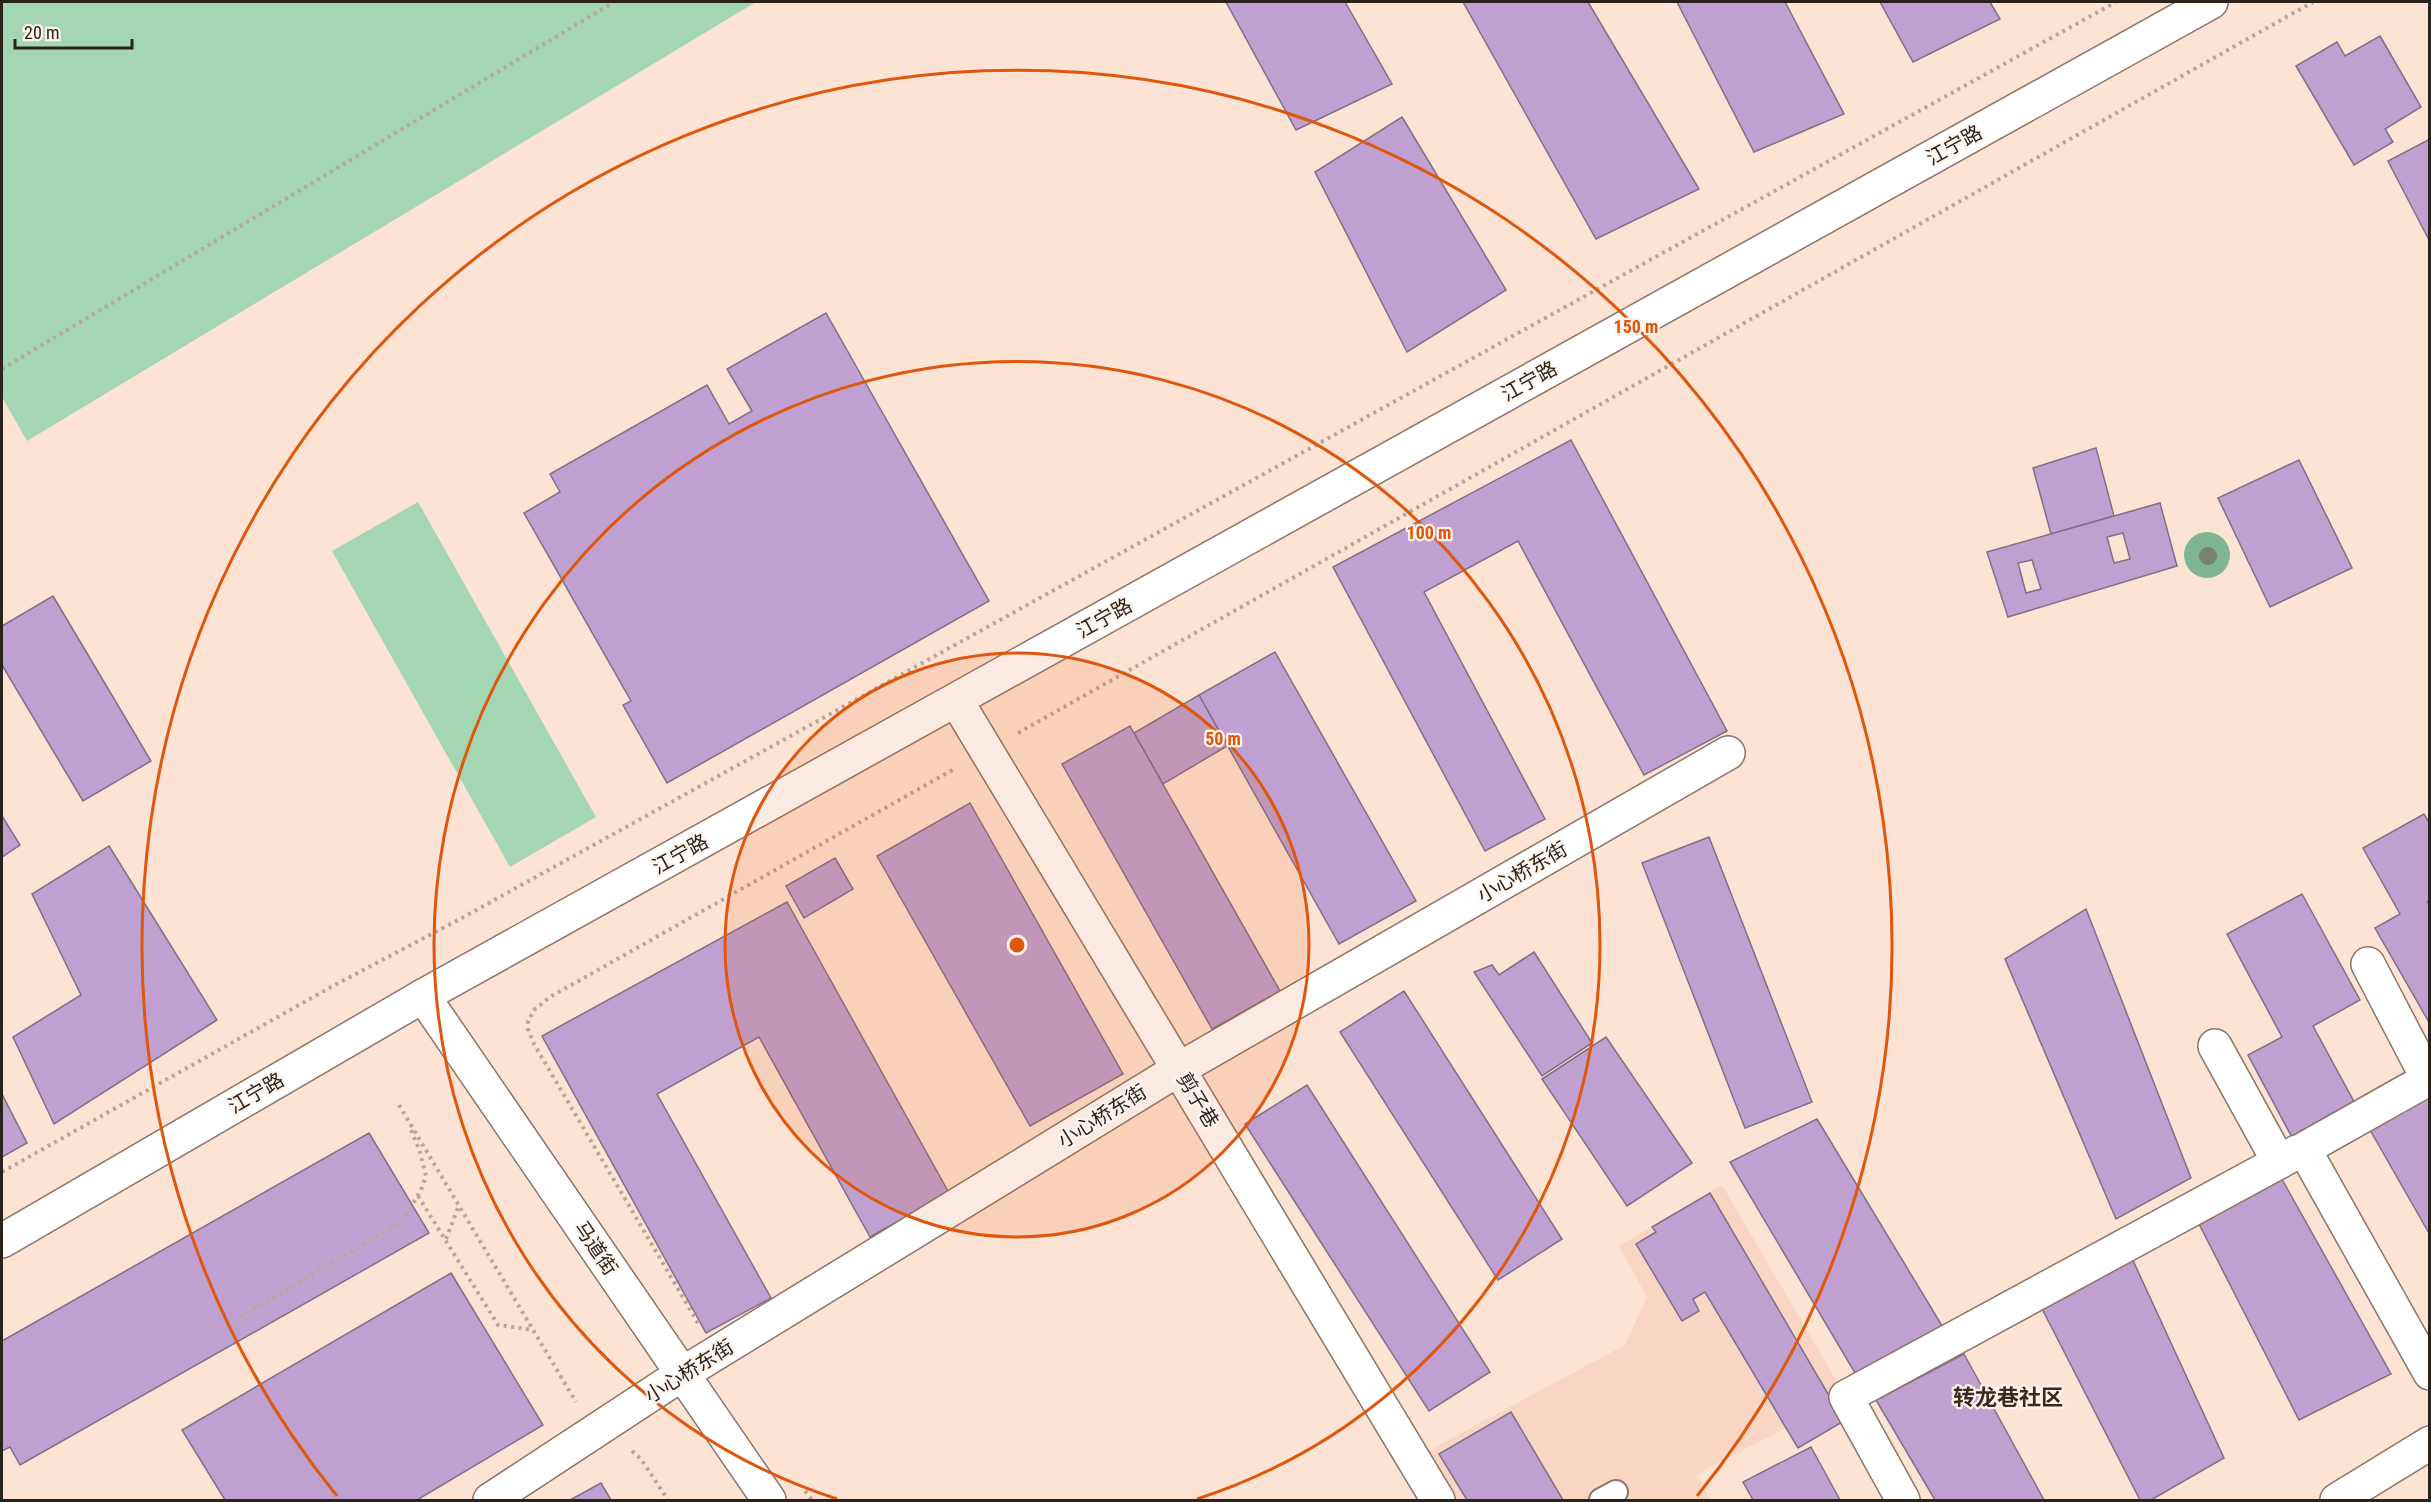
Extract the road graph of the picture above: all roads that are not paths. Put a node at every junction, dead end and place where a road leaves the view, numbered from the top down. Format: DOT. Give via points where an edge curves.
graph roads {
  1 [pos="2211,2"];
  2 [pos="956,700"];
  3 [pos="1728,753"];
  4 [pos="2368,964"];
  5 [pos="423,996"];
  6 [pos="2215,1046"];
  7 [pos="1179,1069"];
  8 [pos="2429,1078"];
  9 [pos="2291,1155"];
  10 [pos="2,1241"];
  11 [pos="2430,1373"];
  12 [pos="682,1374"];
  13 [pos="2430,1443"];
  14 [pos="490,1500"];
  15 [pos="769,1500"];
  16 [pos="1438,1500"];
  17 [pos="1903,1500"];
  18 [pos="2337,1500"];
  1 -- 2 [label="street, 江宁路"];
  2 -- 5 [label="street, 江宁路"];
  2 -- 7 [label="street, 剪子巷"];
  3 -- 7 [label="street, 小心桥东街"];
  4 -- 8 [label="street"];
  5 -- 10 [label="street, 江宁路"];
  5 -- 12 [label="street, 马道街"];
  6 -- 9 [label="street"];
  7 -- 12 [label="street, 小心桥东街"];
  7 -- 16 [label="street, 剪子巷"];
  8 -- 9 [label="street"];
  9 -- 11 [label="street"];
  9 -- 17 [label="street" via="1846,1397"];
  12 -- 14 [label="street, 小心桥东街"];
  12 -- 15 [label="street, 马道街"];
  13 -- 18 [label="street"];
}
